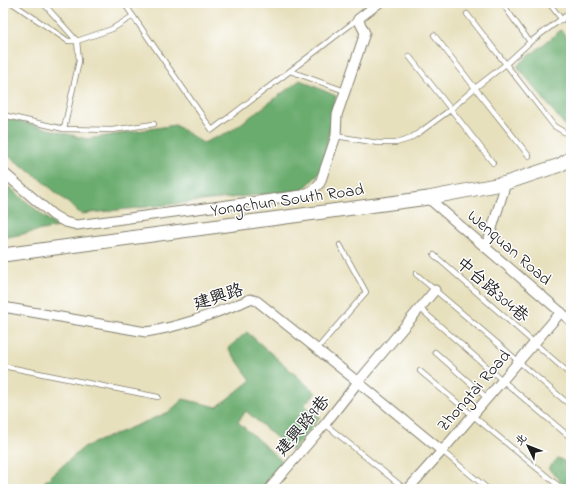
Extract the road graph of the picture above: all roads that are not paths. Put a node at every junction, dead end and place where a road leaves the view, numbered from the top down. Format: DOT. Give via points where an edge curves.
graph roads {
  1 [pos="12,3"];
  2 [pos="43,3"];
  3 [pos="124,3"];
  4 [pos="379,3"];
  5 [pos="502,3"];
  6 [pos="549,3"];
  7 [pos="571,12"];
  8 [pos="467,14"];
  9 [pos="132,16"];
  10 [pos="358,18"];
  11 [pos="562,20"];
  12 [pos="434,35"];
  13 [pos="77,41"];
  14 [pos="530,42"];
  15 [pos="409,56"];
  16 [pos="506,64"];
  17 [pos="290,71"];
  18 [pos="475,88"];
  19 [pos="345,91"];
  20 [pos="450,110"];
  21 [pos="3,115"];
  22 [pos="154,124"];
  23 [pos="64,129"];
  24 [pos="336,136"];
  25 [pos="571,136"];
  26 [pos="529,156"];
  27 [pos="571,158"];
  28 [pos="493,163"];
  29 [pos="3,172"];
  30 [pos="506,183"];
  31 [pos="428,198"];
  32 [pos="340,245"];
  33 [pos="486,248"];
  34 [pos="3,255"];
  35 [pos="434,255"];
  36 [pos="416,274"];
  37 [pos="435,290"];
  38 [pos="3,307"];
  39 [pos="424,312"];
  40 [pos="561,312"];
  41 [pos="571,321"];
  42 [pos="535,343"];
  43 [pos="318,349"];
  44 [pos="435,352"];
  45 [pos="518,362"];
  46 [pos="3,366"];
  47 [pos="420,371"];
  48 [pos="571,375"];
  49 [pos="502,380"];
  50 [pos="358,382"];
  51 [pos="158,397"];
  52 [pos="487,398"];
  53 [pos="571,406"];
  54 [pos="472,415"];
  55 [pos="325,424"];
  56 [pos="571,438"];
  57 [pos="442,451"];
  58 [pos="560,487"];
  59 [pos="410,488"];
  60 [pos="269,489"];
  61 [pos="488,489"];
  1 -- 13 [label="lane" via="68,41"];
  2 -- 13 [label="lane"];
  3 -- 9 [label="lane"];
  4 -- 10 [label="street"];
  5 -- 14 [label="lane"];
  6 -- 11 [label="lane"];
  7 -- 11 [label="lane"];
  8 -- 16 [label="lane"];
  9 -- 13 [label="lane" via="112,30"];
  9 -- 17 [label="lane" via="212,130"];
  10 -- 17 [label="lane"];
  10 -- 19 [label="street" via="365,33"];
  11 -- 14 [label="lane"];
  12 -- 18 [label="lane"];
  13 -- 23 [label="lane" via="79,61"];
  14 -- 16 [label="lane"];
  15 -- 20 [label="lane"];
  16 -- 18 [label="lane"];
  16 -- 25 [label="lane" via="554,126"];
  17 -- 19 [label="lane"];
  18 -- 20 [label="lane"];
  18 -- 26 [label="lane"];
  19 -- 24 [label="street" via="337,115"];
  20 -- 24 [label="lane" via="409,139 396,143 378,143"];
  20 -- 28 [label="lane"];
  21 -- 23 [label="lane"];
  22 -- 23 [label="lane" via="112,130"];
  24 -- 29 [label="street" via="320,183 302,195 77,225 53,215"];
  27 -- 30 [label="street, Yongchun South Road" via="560,165"];
  30 -- 31 [label="street, Yongchun South Road"];
  30 -- 33 [label="street"];
  31 -- 33 [label="street, Wenquan Road"];
  31 -- 34 [label="street, Yongchun South Road"];
  32 -- 43 [label="lane" via="366,292"];
  33 -- 40 [label="street, Wenquan Road"];
  35 -- 42 [label="lane, 中台路304巷"];
  36 -- 37 [label="lane"];
  37 -- 45 [label="lane"];
  37 -- 50 [label="street, 建興路9巷"];
  38 -- 43 [label="street, 建興路" via="146,332 180,325 250,299 257,301"];
  39 -- 49 [label="lane"];
  40 -- 41 [label="street, Wenquan Road"];
  40 -- 42 [label="street, Zhongtai Road"];
  42 -- 45 [label="street, Zhongtai Road"];
  42 -- 48 [label="lane, 中台路304巷"];
  43 -- 50 [label="street, 建興路"];
  44 -- 52 [label="lane"];
  45 -- 49 [label="street, Zhongtai Road"];
  45 -- 53 [label="lane"];
  46 -- 51 [label="lane"];
  47 -- 54 [label="lane"];
  49 -- 52 [label="street, Zhongtai Road"];
  49 -- 56 [label="lane"];
  50 -- 55 [label="street, 建興路9巷"];
  50 -- 57 [label="street, 建興路"];
  52 -- 54 [label="street, Zhongtai Road"];
  54 -- 57 [label="street, Zhongtai Road"];
  54 -- 58 [label="lane"];
  55 -- 59 [label="lane"];
  55 -- 60 [label="street, 建興路9巷"];
  57 -- 59 [label="street, Zhongtai Road"];
  57 -- 61 [label="lane"];
}
